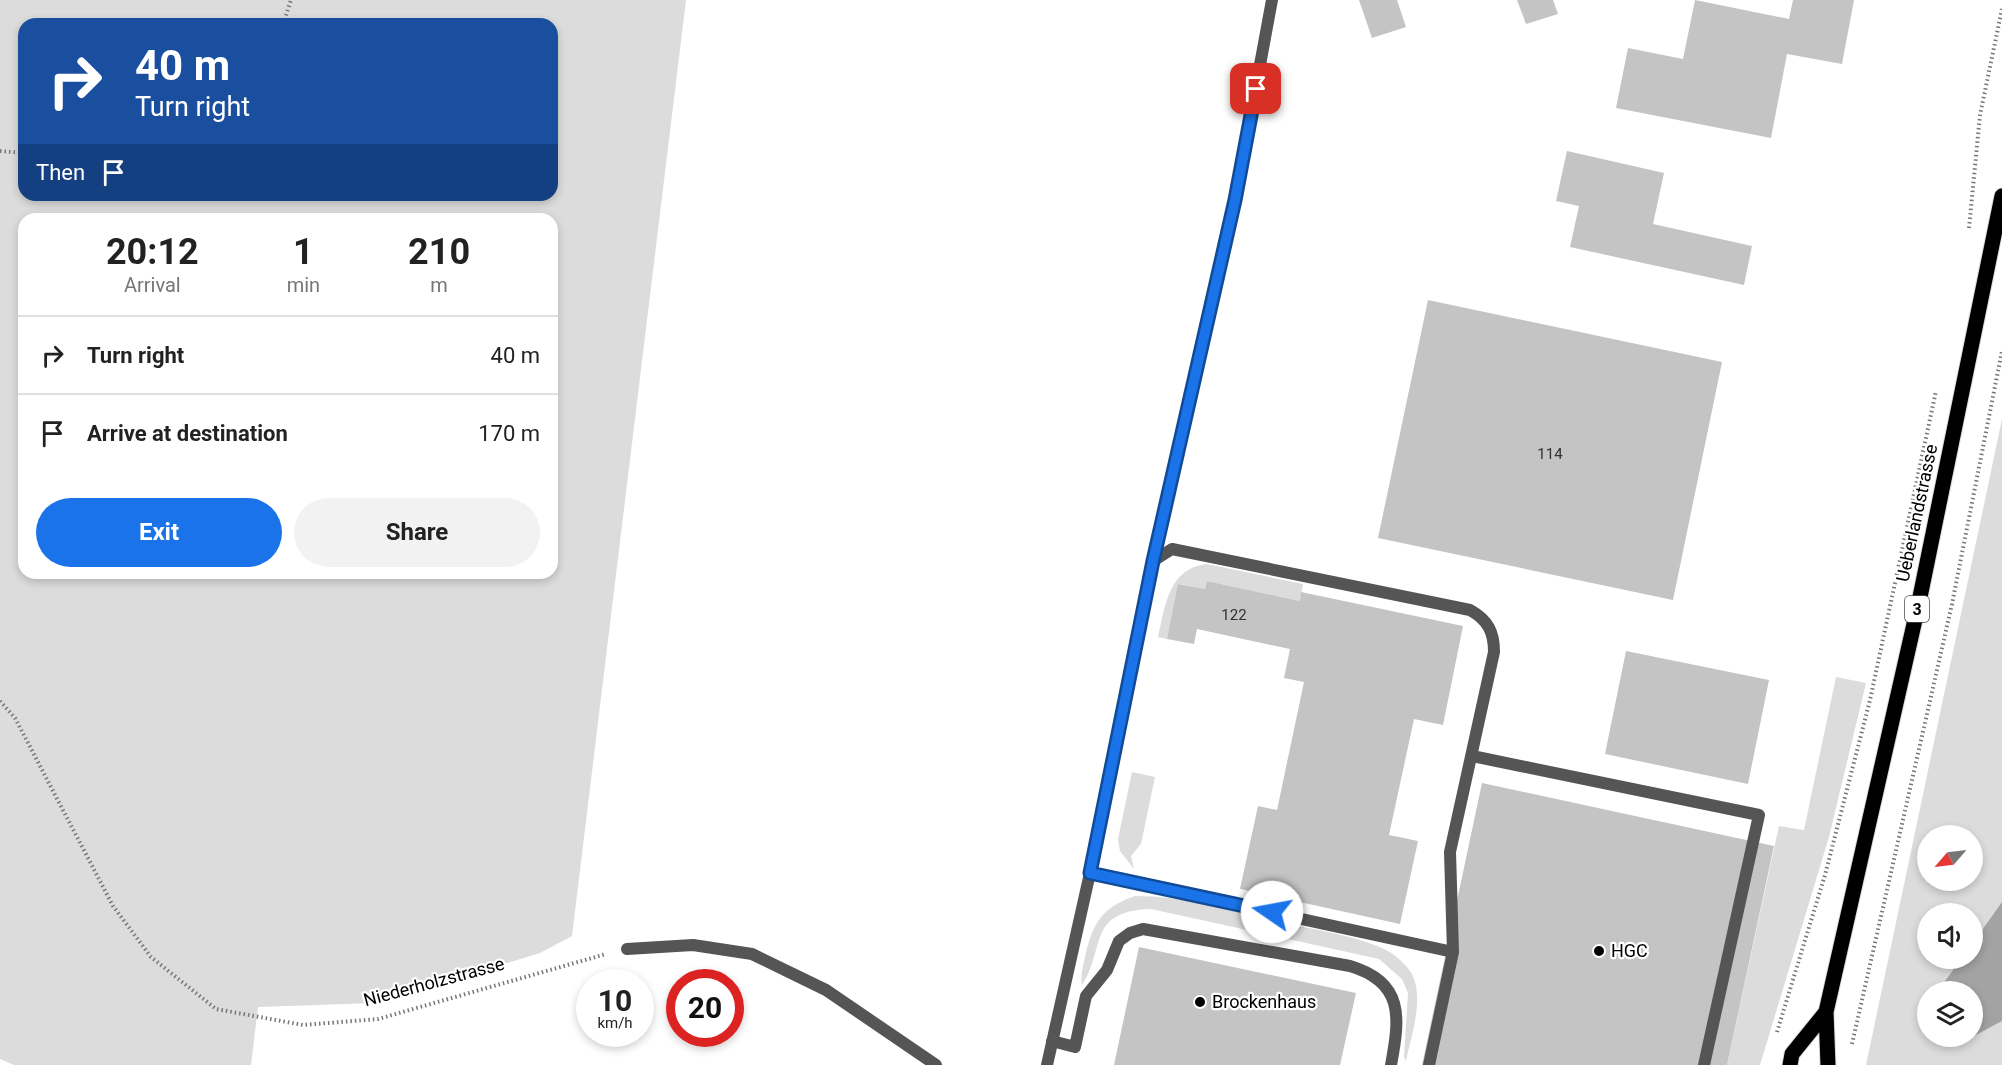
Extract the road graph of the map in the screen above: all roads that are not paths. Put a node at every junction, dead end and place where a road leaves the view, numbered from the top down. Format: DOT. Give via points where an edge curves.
graph roads {
  1 [pos="1272,0"];
  2 [pos="2002,196"];
  3 [pos="1153,561"];
  4 [pos="1472,756"];
  5 [pos="1090,873"];
  6 [pos="627,949"];
  7 [pos="1453,952"];
  8 [pos="1826,1012"];
  9 [pos="1052,1041"];
  10 [pos="936,1065"];
  11 [pos="1047,1065"];
  12 [pos="1391,1065"];
  13 [pos="1429,1065"];
  14 [pos="1704,1065"];
  15 [pos="1790,1065"];
  16 [pos="1828,1065"];
  1 -- 3 [label="lane" via="1235,200"];
  2 -- 8 [label="main road, Ueberlandstrasse / 3" via="1919,602"];
  3 -- 4 [label="lane" via="1172,549 1470,610 1481,616 1494,638 1494,652"];
  3 -- 5 [label="lane"];
  4 -- 7 [label="lane" via="1450,852"];
  4 -- 14 [label="lane" via="1759,815"];
  5 -- 7 [label="lane"];
  5 -- 9 [label="lane"];
  6 -- 10 [label="lane" via="693,945 752,954 826,990"];
  7 -- 13 [label="lane"];
  8 -- 15 [label="main road, Ueberlandstrasse / 3" via="1792,1054"];
  8 -- 16 [label="main road, Ueberlandstrasse / 3"];
  9 -- 11 [label="lane"];
  9 -- 12 [label="lane" via="1075,1047 1086,996 1107,970 1119,941 1143,928 1372,972 1389,987 1396,1013"];
}
